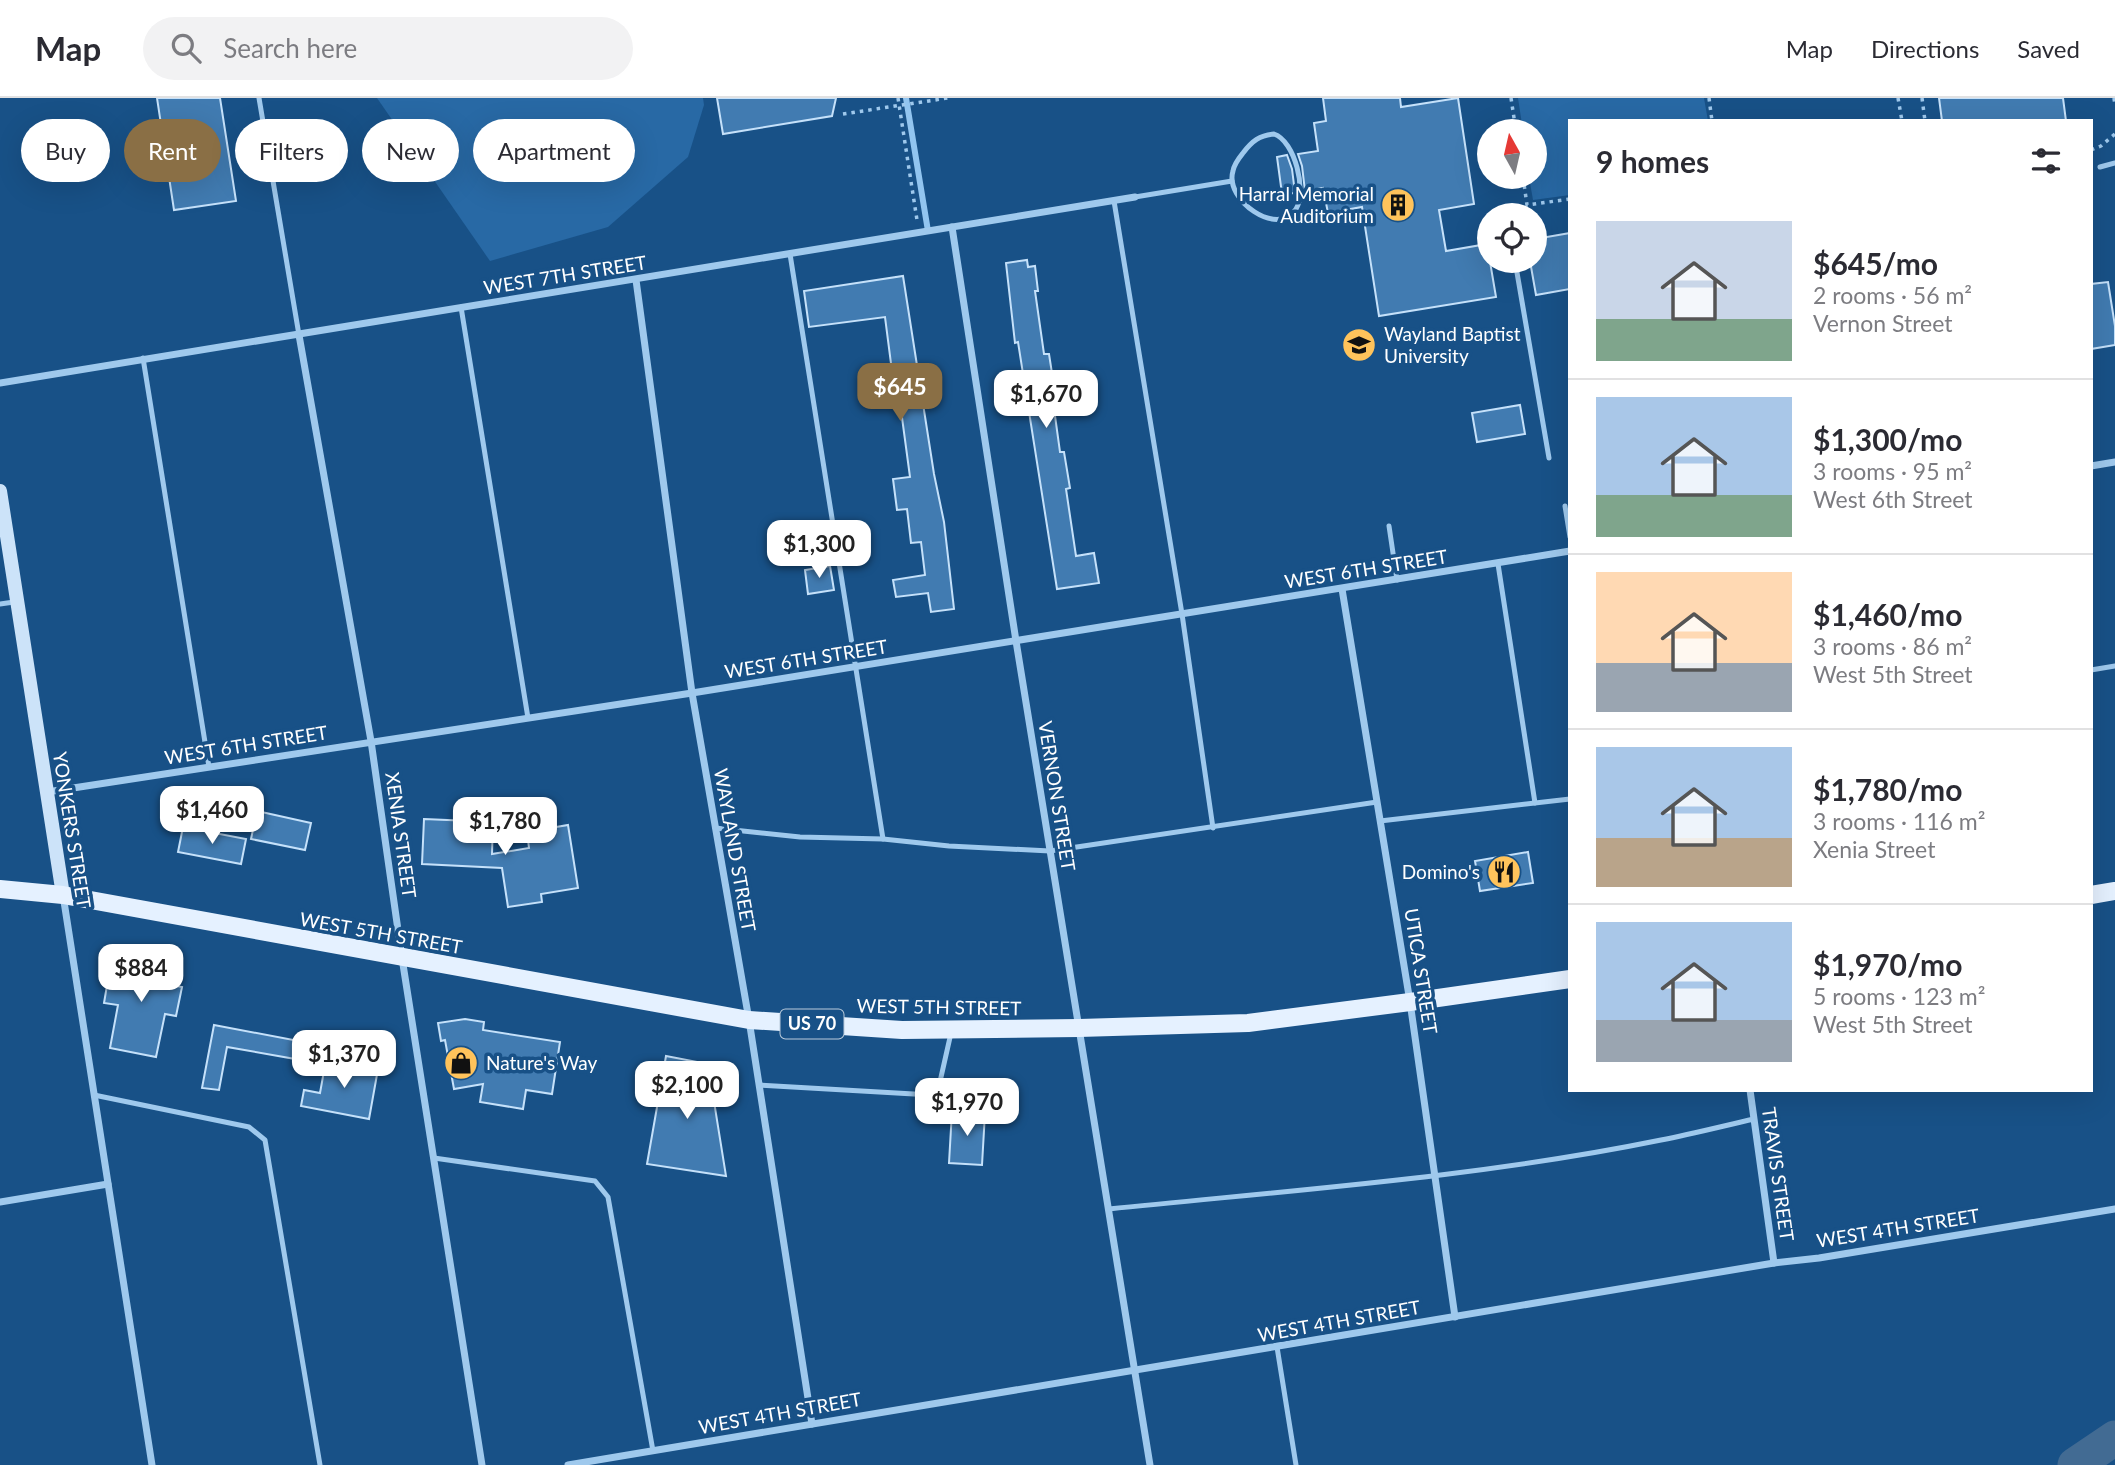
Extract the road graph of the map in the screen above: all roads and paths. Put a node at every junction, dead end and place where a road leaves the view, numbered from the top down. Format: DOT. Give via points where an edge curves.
graph roads {
  1 [pos="259,98"];
  2 [pos="898,98"];
  3 [pos="948,98"];
  4 [pos="1511,98"];
  5 [pos="1709,98"];
  6 [pos="1898,98"];
  7 [pos="1922,98"];
  8 [pos="2114,98"];
  9 [pos="2115,105"];
  10 [pos="899,106"];
  11 [pos="843,114"];
  12 [pos="1514,119"];
  13 [pos="1712,119"];
  14 [pos="1902,119"];
  15 [pos="1925,119"];
  16 [pos="2115,134"];
  17 [pos="2093,149"];
  18 [pos="2115,163"];
  19 [pos="2100,167"];
  20 [pos="1232,181"];
  21 [pos="1525,189"];
  22 [pos="1135,197"];
  23 [pos="1568,200"];
  24 [pos="1114,201"];
  25 [pos="952,227"];
  26 [pos="919,232"];
  27 [pos="790,254"];
  28 [pos="1517,273"];
  29 [pos="636,281"];
  30 [pos="461,307"];
  31 [pos="299,335"];
  32 [pos="143,358"];
  33 [pos="0,383"];
  34 [pos="1549,458"];
  35 [pos="2115,462"];
  36 [pos="2093,466"];
  37 [pos="0,491"];
  38 [pos="1565,506"];
  39 [pos="1568,525"];
  40 [pos="1389,526"];
  41 [pos="1568,551"];
  42 [pos="1498,564"];
  43 [pos="1397,580"];
  44 [pos="1342,589"];
  45 [pos="17,601"];
  46 [pos="0,604"];
  47 [pos="1182,614"];
  48 [pos="1016,640"];
  49 [pos="2115,666"];
  50 [pos="855,667"];
  51 [pos="2093,670"];
  52 [pos="692,693"];
  53 [pos="528,718"];
  54 [pos="371,741"];
  55 [pos="209,767"];
  56 [pos="47,792"];
  57 [pos="1568,799"];
  58 [pos="1377,802"];
  59 [pos="1535,803"];
  60 [pos="1381,821"];
  61 [pos="715,828"];
  62 [pos="1213,828"];
  63 [pos="883,839"];
  64 [pos="1051,851"];
  65 [pos="0,889"];
  66 [pos="2115,891"];
  67 [pos="63,895"];
  68 [pos="2093,895"];
  69 [pos="402,958"];
  70 [pos="1568,979"];
  71 [pos="1410,1002"];
  72 [pos="748,1020"];
  73 [pos="1079,1028"];
  74 [pos="951,1030"];
  75 [pos="759,1084"];
  76 [pos="1750,1092"];
  77 [pos="94,1095"];
  78 [pos="1754,1119"];
  79 [pos="434,1158"];
  80 [pos="1434,1175"];
  81 [pos="108,1184"];
  82 [pos="0,1202"];
  83 [pos="1109,1209"];
  84 [pos="2115,1209"];
  85 [pos="1774,1263"];
  86 [pos="1455,1317"];
  87 [pos="1277,1347"];
  88 [pos="1136,1369"];
  89 [pos="812,1424"];
  90 [pos="653,1451"];
  91 [pos="152,1465"];
  92 [pos="320,1465"];
  93 [pos="482,1465"];
  94 [pos="568,1465"];
  95 [pos="1150,1465"];
  96 [pos="1296,1465"];
  1 -- 31 [label="lane"];
  2 -- 10 [label="path"];
  3 -- 10 [label="path"];
  4 -- 12 [label="path"];
  5 -- 13 [label="path"];
  6 -- 14 [label="path"];
  7 -- 15 [label="path"];
  8 -- 9 [label="path"];
  10 -- 11 [label="path"];
  10 -- 26 [label="path"];
  16 -- 17 [label="path"];
  18 -- 19 [label="lane"];
  20 -- 20 [label="lane" via="1241,201 1259,215 1289,218 1298,204 1293,150 1281,136 1265,135 1249,144 1235,164"];
  20 -- 22 [label="lane"];
  21 -- 23 [label="path" via="1527,205"];
  22 -- 24 [label="street, WEST 7TH STREET"];
  24 -- 25 [label="street, WEST 7TH STREET"];
  24 -- 47 [label="lane"];
  25 -- 26 [label="street, WEST 7TH STREET"];
  25 -- 48 [label="street, VERNON STREET"];
  26 -- 27 [label="street, WEST 7TH STREET"];
  27 -- 29 [label="street, WEST 7TH STREET"];
  27 -- 50 [label="lane"];
  28 -- 34 [label="lane"];
  29 -- 30 [label="street, WEST 7TH STREET"];
  29 -- 52 [label="street, WAYLAND STREET"];
  30 -- 31 [label="street, WEST 7TH STREET"];
  30 -- 53 [label="lane"];
  31 -- 32 [label="street, WEST 7TH STREET"];
  31 -- 54 [label="street, XENIA STREET"];
  32 -- 33 [label="street, WEST 7TH STREET"];
  32 -- 55 [label="lane"];
  35 -- 36 [label="street"];
  37 -- 45 [label="street, YONKERS STREET"];
  38 -- 39 [label="lane"];
  40 -- 43 [label="lane"];
  41 -- 42 [label="street, WEST 6TH STREET"];
  42 -- 43 [label="street, WEST 6TH STREET"];
  42 -- 59 [label="lane"];
  43 -- 44 [label="street, WEST 6TH STREET"];
  44 -- 47 [label="street, WEST 6TH STREET"];
  44 -- 58 [label="street, UTICA STREET"];
  45 -- 46 [label="lane"];
  45 -- 56 [label="street, YONKERS STREET"];
  47 -- 48 [label="street, WEST 6TH STREET"];
  47 -- 62 [label="lane"];
  48 -- 50 [label="street, WEST 6TH STREET"];
  48 -- 64 [label="street, VERNON STREET"];
  49 -- 51 [label="lane"];
  50 -- 52 [label="street, WEST 6TH STREET"];
  50 -- 63 [label="lane"];
  52 -- 53 [label="street, WEST 6TH STREET"];
  52 -- 61 [label="street, WAYLAND STREET"];
  53 -- 54 [label="street, WEST 6TH STREET"];
  54 -- 55 [label="street, WEST 6TH STREET"];
  54 -- 69 [label="street, XENIA STREET"];
  55 -- 56 [label="street, WEST 6TH STREET"];
  56 -- 67 [label="street, YONKERS STREET"];
  57 -- 59 [label="lane"];
  58 -- 60 [label="street, UTICA STREET"];
  58 -- 62 [label="lane"];
  59 -- 60 [label="lane"];
  60 -- 71 [label="street, UTICA STREET"];
  61 -- 63 [label="lane"];
  61 -- 72 [label="street, WAYLAND STREET"];
  62 -- 64 [label="lane"];
  63 -- 64 [label="lane"];
  64 -- 73 [label="street, VERNON STREET"];
  65 -- 67 [label="main road, US 70"];
  66 -- 68 [label="main road"];
  67 -- 69 [label="main road, WEST 5TH STREET / US 70"];
  67 -- 77 [label="street, YONKERS STREET"];
  69 -- 72 [label="main road, WEST 5TH STREET / US 70"];
  69 -- 79 [label="street, XENIA STREET"];
  70 -- 71 [label="main road, WEST 5TH STREET / US 70"];
  71 -- 73 [label="main road, WEST 5TH STREET / US 70" via="1248,1023"];
  71 -- 80 [label="street, UTICA STREET"];
  72 -- 74 [label="main road, WEST 5TH STREET / US 70"];
  72 -- 75 [label="street, WAYLAND STREET"];
  73 -- 74 [label="main road, WEST 5TH STREET / US 70"];
  73 -- 83 [label="street, VERNON STREET"];
  74 -- 75 [label="lane" via="939,1086 931,1095"];
  75 -- 89 [label="street, WAYLAND STREET"];
  76 -- 78 [label="street, TRAVIS STREET"];
  77 -- 81 [label="street, YONKERS STREET"];
  77 -- 92 [label="lane" via="249,1127 265,1139"];
  78 -- 80 [label="lane" via="1635,1145"];
  78 -- 85 [label="street, TRAVIS STREET"];
  79 -- 90 [label="lane" via="594,1181 608,1197"];
  79 -- 93 [label="street, XENIA STREET"];
  80 -- 83 [label="lane"];
  80 -- 86 [label="street, UTICA STREET"];
  81 -- 82 [label="street"];
  81 -- 91 [label="street, YONKERS STREET"];
  83 -- 88 [label="street, VERNON STREET"];
  84 -- 85 [label="street, WEST 4TH STREET"];
  85 -- 86 [label="street, WEST 4TH STREET"];
  86 -- 87 [label="street, WEST 4TH STREET"];
  87 -- 88 [label="street, WEST 4TH STREET"];
  87 -- 96 [label="lane"];
  88 -- 89 [label="street, WEST 4TH STREET"];
  88 -- 95 [label="street, VERNON STREET"];
  89 -- 90 [label="street, WEST 4TH STREET"];
  90 -- 94 [label="street, WEST 4TH STREET"];
}
